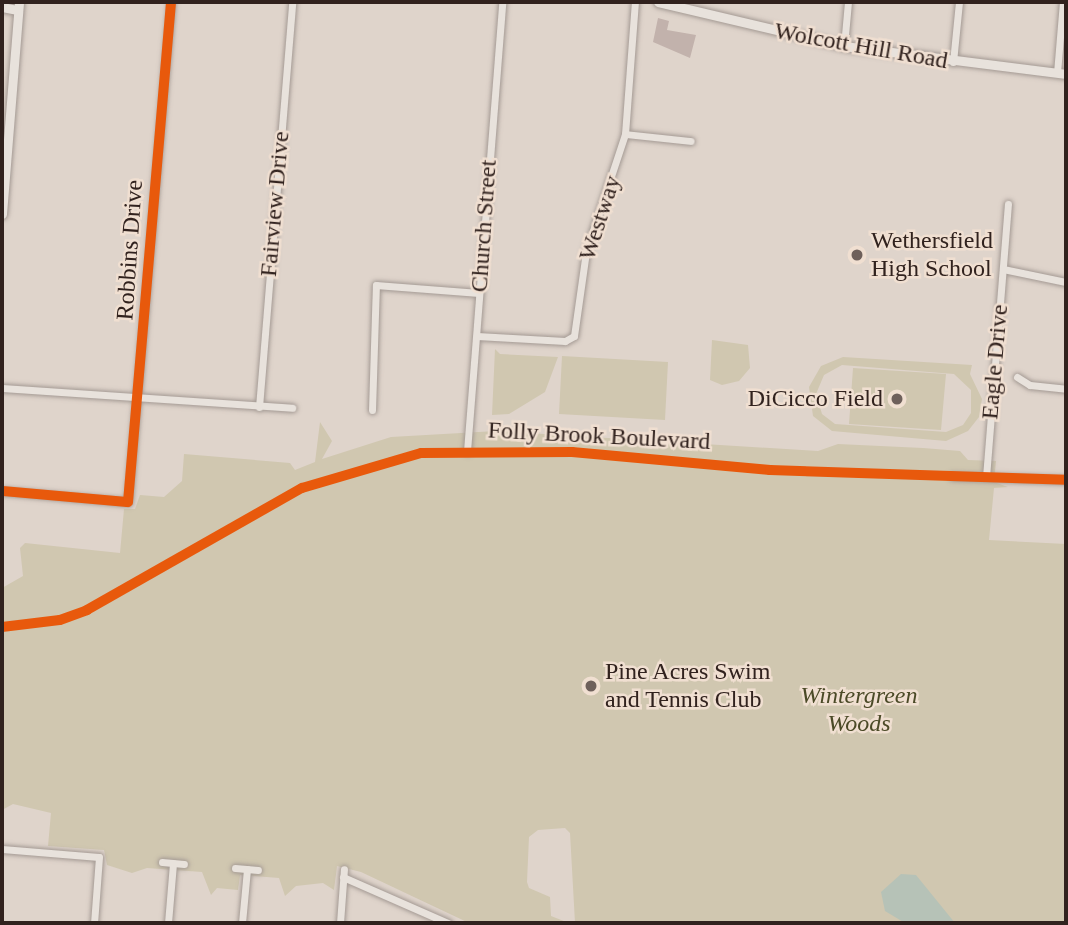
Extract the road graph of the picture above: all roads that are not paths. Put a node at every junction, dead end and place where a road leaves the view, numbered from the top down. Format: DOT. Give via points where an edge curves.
graph roads {
  1 [pos="171,2"];
  2 [pos="292,2"];
  3 [pos="502,2"];
  4 [pos="635,2"];
  5 [pos="658,2"];
  6 [pos="848,2"];
  7 [pos="959,2"];
  8 [pos="1063,2"];
  9 [pos="18,6"];
  10 [pos="2,7"];
  11 [pos="844,46"];
  12 [pos="953,63"];
  13 [pos="1061,73"];
  14 [pos="6,122"];
  15 [pos="625,134"];
  16 [pos="691,141"];
  17 [pos="1008,204"];
  18 [pos="2,214"];
  19 [pos="1003,269"];
  20 [pos="1066,282"];
  21 [pos="479,293"];
  22 [pos="477,336"];
  23 [pos="1017,377"];
  24 [pos="2,388"];
  25 [pos="1066,389"];
  26 [pos="140,399"];
  27 [pos="259,407"];
  28 [pos="292,408"];
  29 [pos="372,410"];
  30 [pos="467,451"];
  31 [pos="952,476"];
  32 [pos="986,477"];
  33 [pos="1066,480"];
  34 [pos="2,491"];
  35 [pos="2,849"];
  36 [pos="162,862"];
  37 [pos="173,863"];
  38 [pos="184,864"];
  39 [pos="235,868"];
  40 [pos="247,869"];
  41 [pos="258,870"];
  42 [pos="94,923"];
  43 [pos="168,923"];
  44 [pos="242,923"];
  45 [pos="340,923"];
  46 [pos="449,923"];
  1 -- 26 [label="street, Robbins Drive"];
  2 -- 27 [label="street, Fairview Drive"];
  3 -- 21 [label="street, Church Street"];
  4 -- 15 [label="street, Westway"];
  5 -- 11 [label="street, Wolcott Hill Road"];
  6 -- 11 [label="street"];
  7 -- 12 [label="street"];
  8 -- 13 [label="street"];
  9 -- 10 [label="street"];
  9 -- 14 [label="street"];
  11 -- 12 [label="street, Wolcott Hill Road"];
  12 -- 13 [label="street, Wolcott Hill Road"];
  14 -- 18 [label="street"];
  15 -- 16 [label="street"];
  15 -- 22 [label="street, Westway" via="586,252 574,336 565,341"];
  17 -- 19 [label="street, Eagle Drive"];
  19 -- 20 [label="street"];
  19 -- 32 [label="street, Eagle Drive"];
  21 -- 22 [label="street, Church Street"];
  21 -- 29 [label="street" via="376,285"];
  22 -- 30 [label="street, Church Street"];
  23 -- 25 [label="street" via="1030,385"];
  24 -- 26 [label="street"];
  26 -- 27 [label="street"];
  26 -- 34 [label="street, Robbins Drive" via="128,502"];
  27 -- 28 [label="street"];
  31 -- 32 [label="street"];
  32 -- 33 [label="street"];
  35 -- 42 [label="street" via="99,858"];
  36 -- 37 [label="street"];
  37 -- 38 [label="street"];
  37 -- 43 [label="street"];
  39 -- 40 [label="street"];
  40 -- 41 [label="street"];
  40 -- 44 [label="street"];
  45 -- 46 [label="street" via="343,873"];
}
